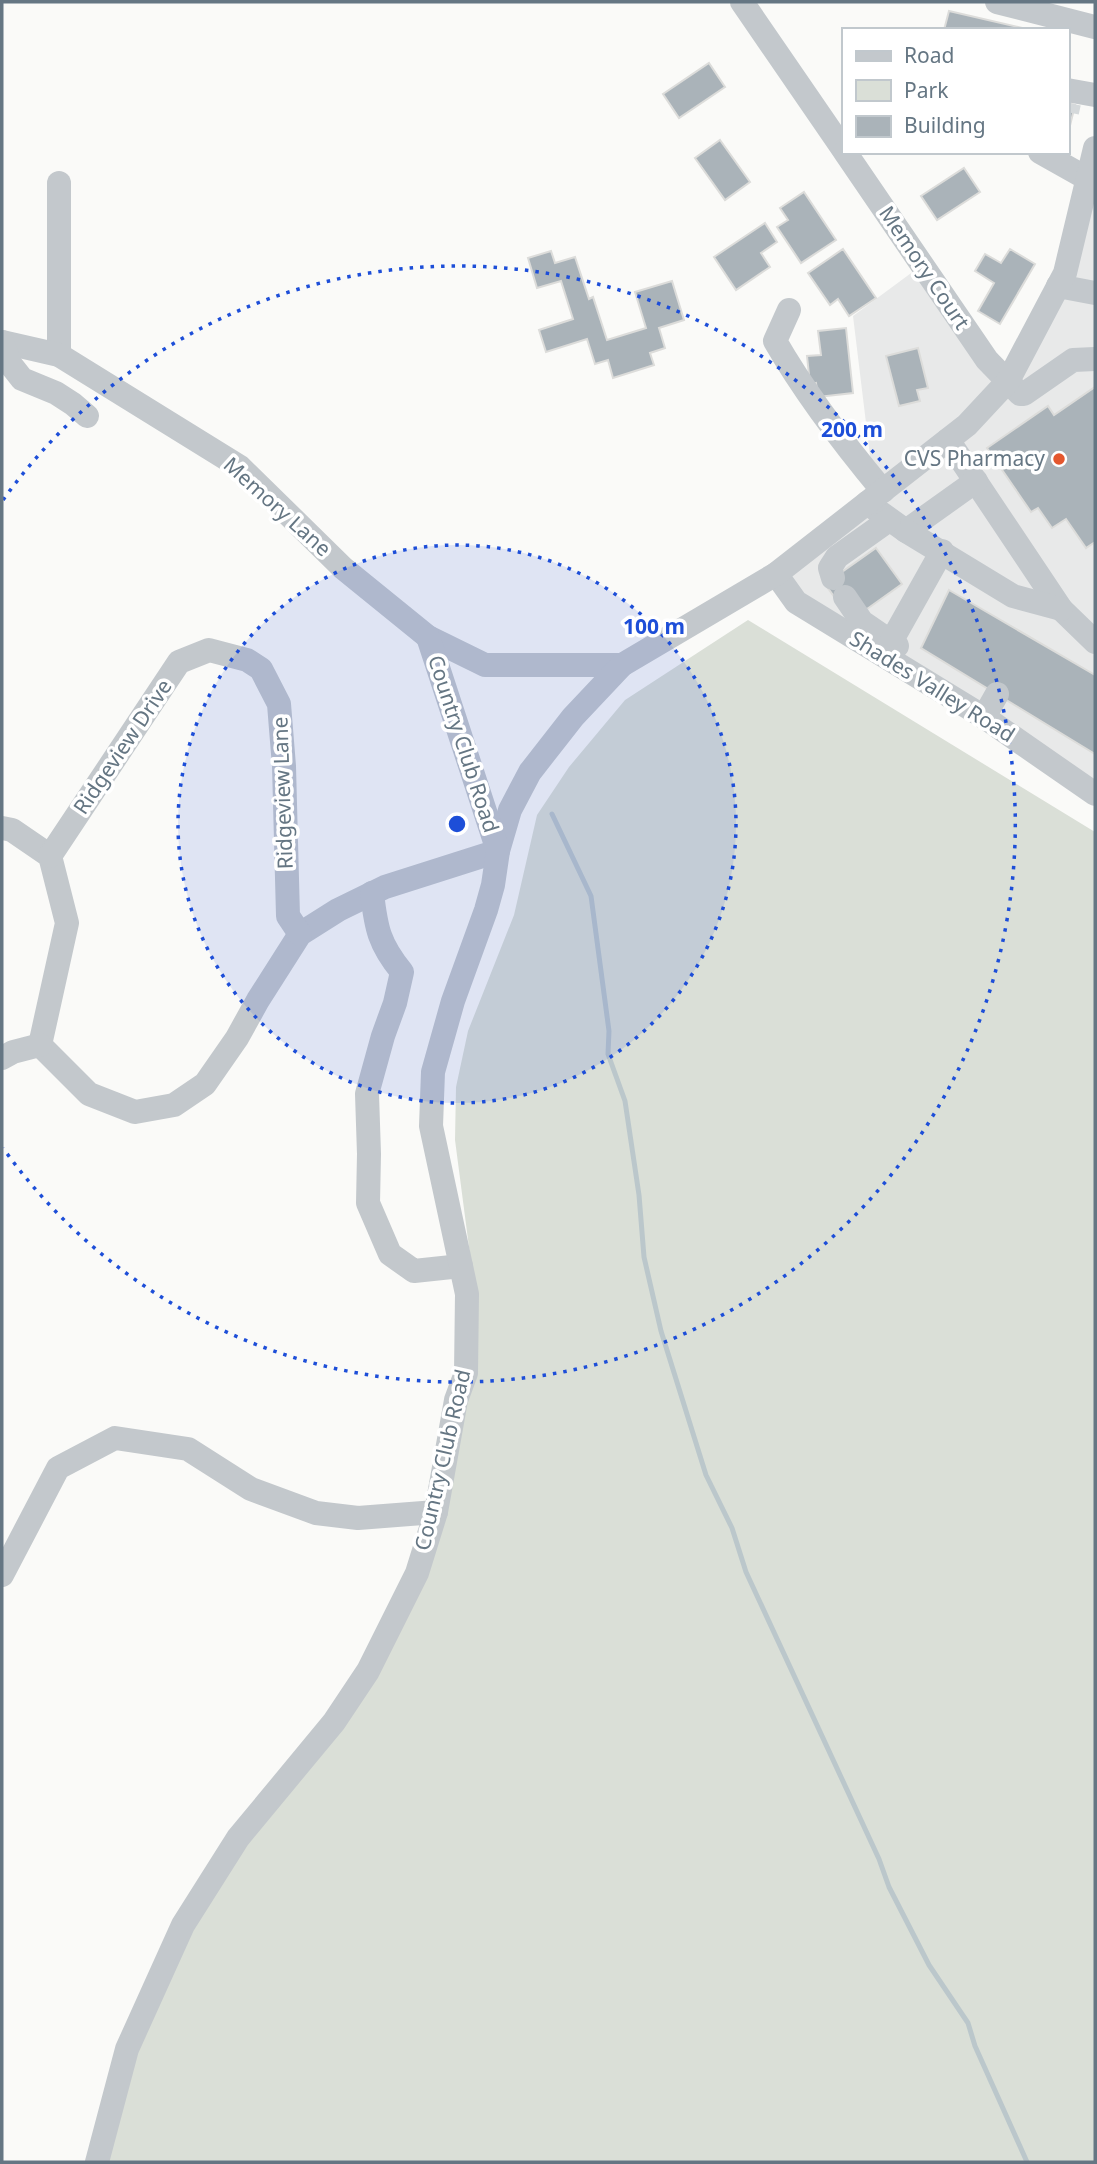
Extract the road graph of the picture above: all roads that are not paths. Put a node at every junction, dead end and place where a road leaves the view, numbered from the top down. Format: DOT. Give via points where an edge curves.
graph roads {
  1 [pos="742,2"];
  2 [pos="998,2"];
  3 [pos="1095,27"];
  4 [pos="842,148"];
  5 [pos="1095,148"];
  6 [pos="846,154"];
  7 [pos="1047,154"];
  8 [pos="1088,179"];
  9 [pos="59,183"];
  10 [pos="1085,235"];
  11 [pos="1058,286"];
  12 [pos="1095,293"];
  13 [pos="789,310"];
  14 [pos="2,342"];
  15 [pos="59,355"];
  16 [pos="1095,359"];
  17 [pos="1008,381"];
  18 [pos="87,416"];
  19 [pos="948,440"];
  20 [pos="976,481"];
  21 [pos="875,497"];
  22 [pos="898,526"];
  23 [pos="942,551"];
  24 [pos="776,574"];
  25 [pos="1061,609"];
  26 [pos="428,637"];
  27 [pos="891,642"];
  28 [pos="1095,642"];
  29 [pos="247,660"];
  30 [pos="622,665"];
  31 [pos="991,705"];
  32 [pos="1095,794"];
  33 [pos="2,828"];
  34 [pos="498,851"];
  35 [pos="50,856"];
  36 [pos="372,893"];
  37 [pos="300,934"];
  38 [pos="40,1045"];
  39 [pos="2,1058"];
  40 [pos="461,1266"];
  41 [pos="436,1512"];
  42 [pos="2,1575"];
  43 [pos="97,2162"];
  1 -- 4 [label="street, Memory Court"];
  2 -- 3 [label="street"];
  5 -- 8 [label="street, Country Club Road"];
  6 -- 17 [label="street, Memory Court" via="987,360"];
  7 -- 8 [label="street"];
  8 -- 10 [label="street, Country Club Road"];
  9 -- 15 [label="street"];
  10 -- 11 [label="street, Country Club Road"];
  11 -- 12 [label="street"];
  11 -- 17 [label="street, Country Club Road"];
  13 -- 21 [label="street" via="775,341"];
  14 -- 15 [label="street, Memory Lane"];
  14 -- 18 [label="street" via="22,379 56,393"];
  15 -- 26 [label="street, Memory Lane" via="240,467 343,568"];
  16 -- 17 [label="street" via="1073,360 1024,394"];
  17 -- 19 [label="street, Country Club Road"];
  19 -- 20 [label="street"];
  19 -- 21 [label="street, Country Club Road"];
  20 -- 22 [label="street"];
  20 -- 25 [label="street"];
  21 -- 22 [label="street"];
  21 -- 24 [label="street, Country Club Road"];
  22 -- 23 [label="street"];
  22 -- 27 [label="street" via="837,557 830,568 862,622"];
  23 -- 25 [label="street" via="1013,596"];
  23 -- 27 [label="street"];
  24 -- 30 [label="street, Country Club Road"];
  24 -- 31 [label="street, Shades Valley Road" via="805,608"];
  25 -- 28 [label="street"];
  26 -- 30 [label="street" via="485,665"];
  26 -- 34 [label="street, Country Club Road"];
  27 -- 31 [label="street"];
  29 -- 35 [label="street, Ridgeview Drive" via="209,650 179,662"];
  29 -- 37 [label="street, Ridgeview Lane" via="261,669 279,704 288,916"];
  30 -- 34 [label="street, Country Club Road" via="530,772 510,810"];
  31 -- 32 [label="street, Shades Valley Road"];
  33 -- 35 [label="street"];
  34 -- 36 [label="street"];
  34 -- 40 [label="street, Country Club Road" via="486,910 433,1072 431,1125"];
  35 -- 38 [label="street" via="67,923"];
  36 -- 37 [label="street"];
  36 -- 40 [label="street" via="376,927 402,972 367,1094 368,1203 390,1255 414,1271"];
  37 -- 38 [label="street" via="205,1084 174,1105 135,1112 89,1094"];
  38 -- 39 [label="street"];
  40 -- 41 [label="street, Country Club Road" via="467,1294 466,1373 456,1400"];
  41 -- 42 [label="street" via="358,1518 316,1513 251,1489 188,1449 115,1438 58,1468"];
  41 -- 43 [label="street, Country Club Road" via="417,1573 368,1671 334,1722 238,1838 183,1924 127,2049"];
}
